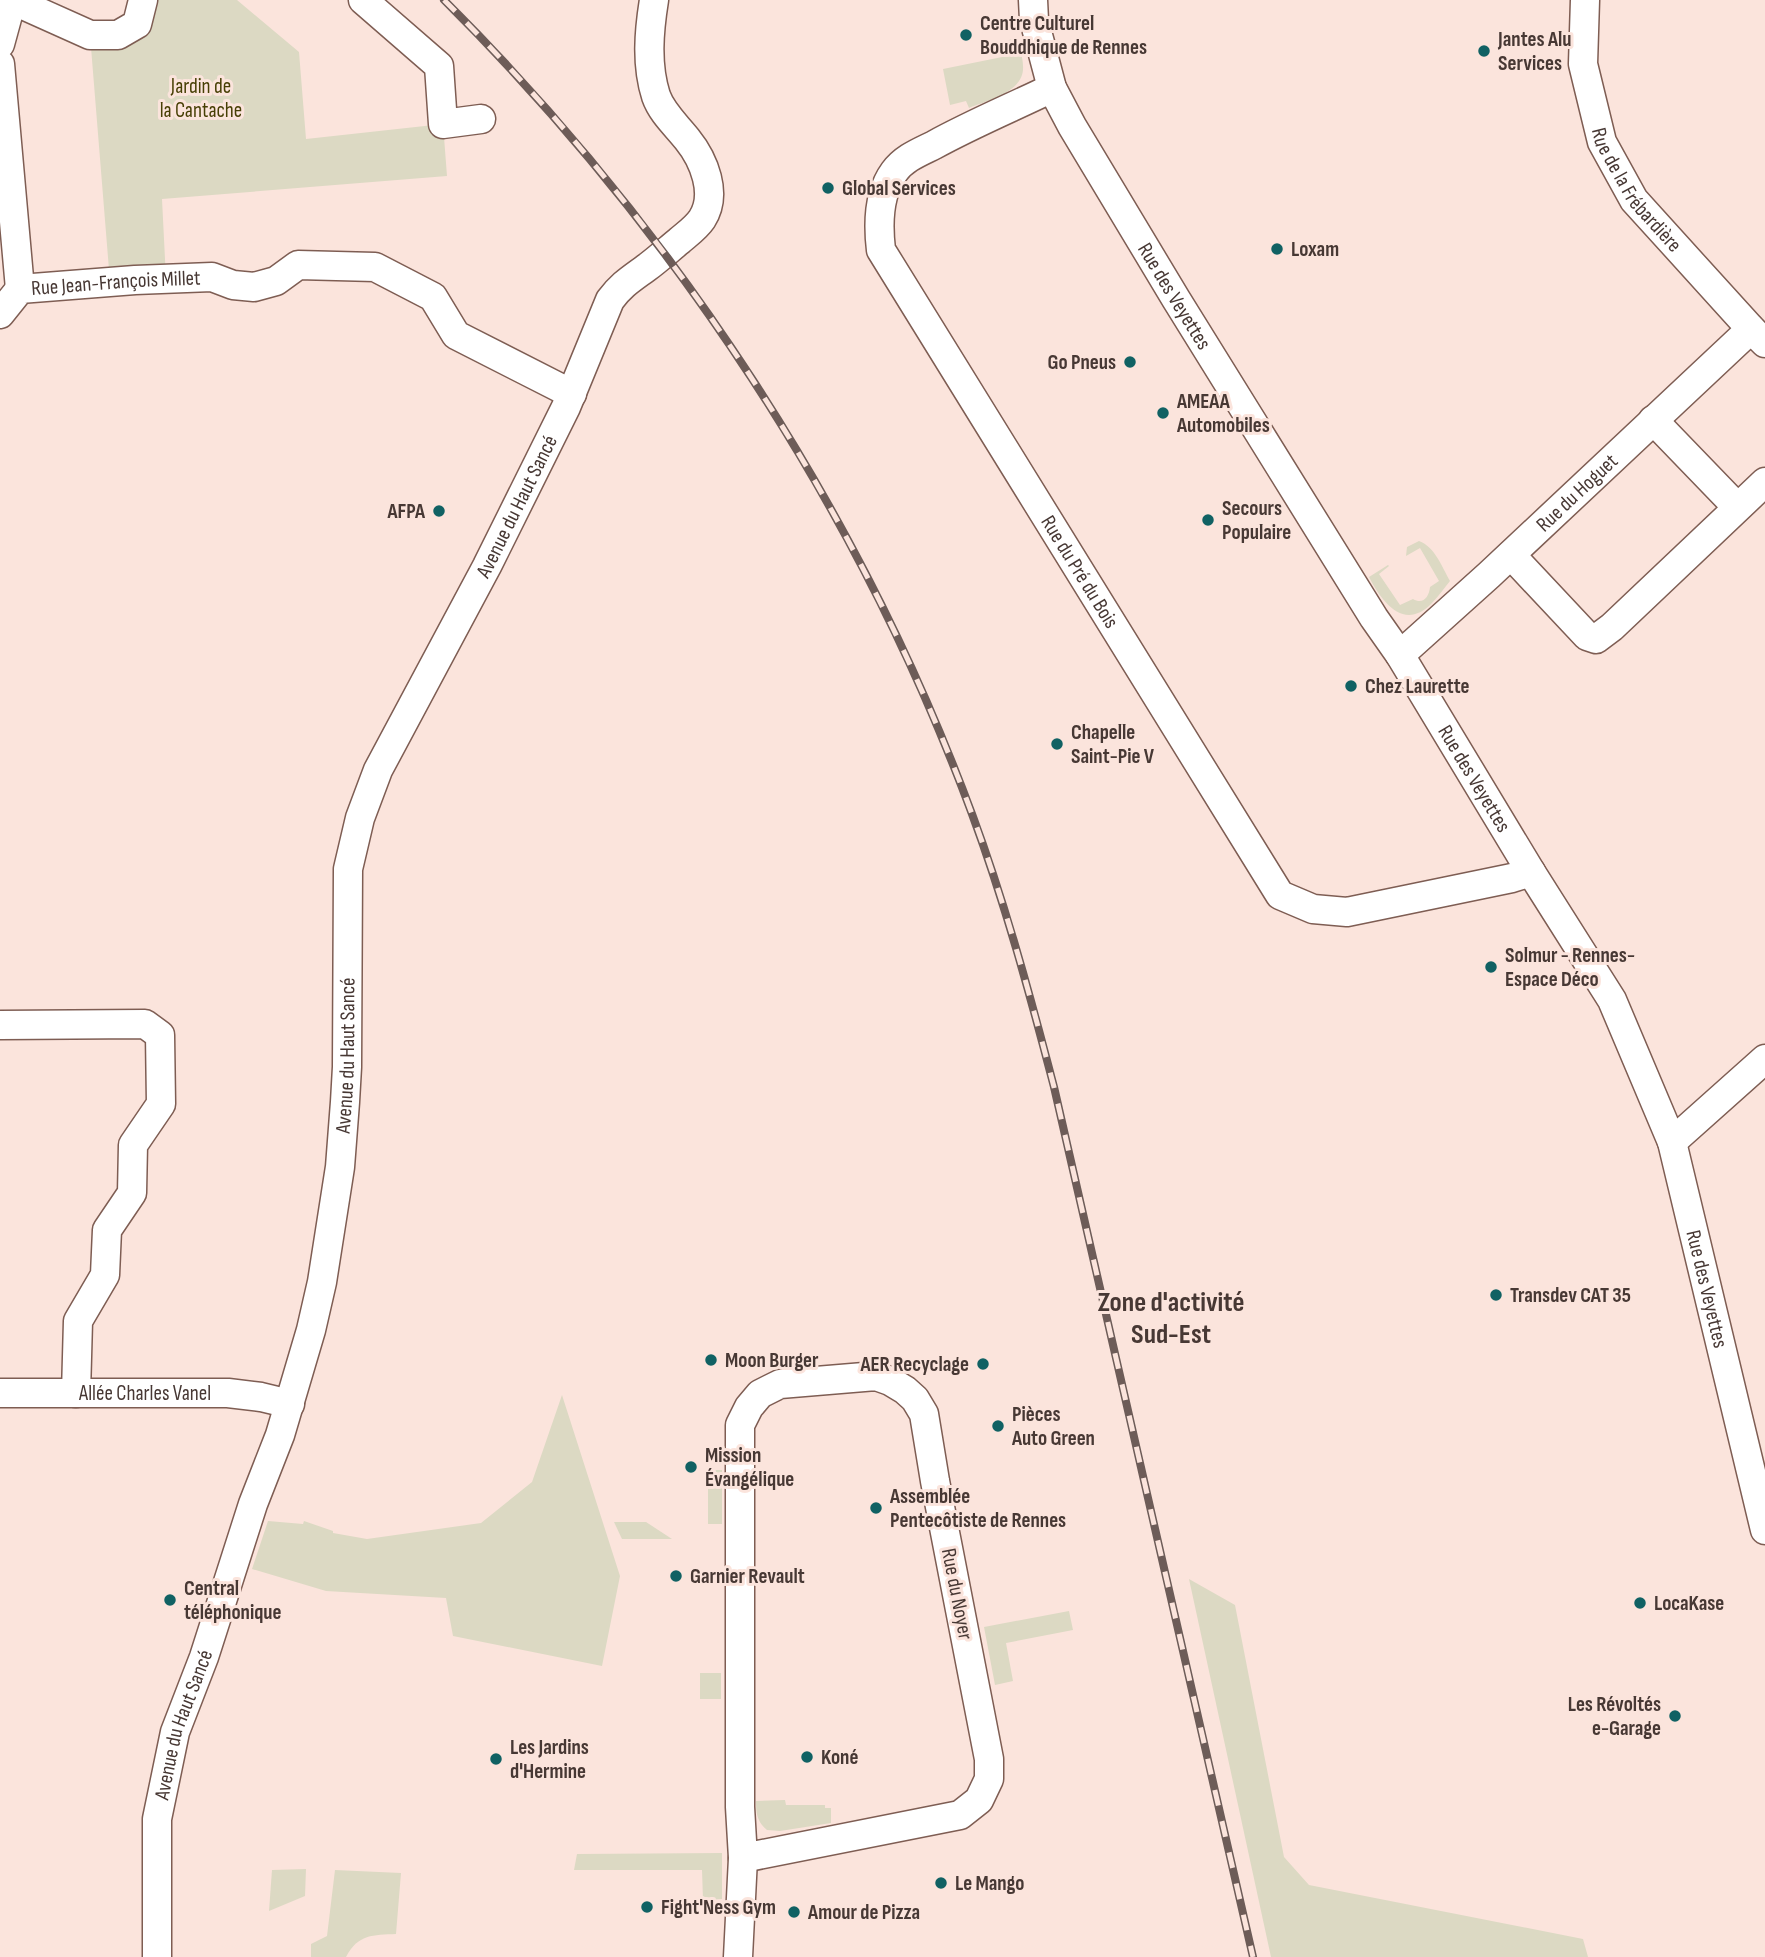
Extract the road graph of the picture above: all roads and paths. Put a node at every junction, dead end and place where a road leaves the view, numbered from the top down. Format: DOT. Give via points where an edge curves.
graph roads {
  1 [pos="12,0"];
  2 [pos="143,0"];
  3 [pos="363,0"];
  4 [pos="654,0"];
  5 [pos="1033,0"];
  6 [pos="1585,0"];
  7 [pos="0,44"];
  8 [pos="0,64"];
  9 [pos="1052,88"];
  10 [pos="481,120"];
  11 [pos="20,289"];
  12 [pos="0,314"];
  13 [pos="1758,336"];
  14 [pos="572,394"];
  15 [pos="1653,420"];
  16 [pos="1765,482"];
  17 [pos="1737,507"];
  18 [pos="1511,555"];
  19 [pos="1400,655"];
  20 [pos="1531,872"];
  21 [pos="0,1025"];
  22 [pos="1765,1059"];
  23 [pos="1672,1142"];
  24 [pos="0,1393"];
  25 [pos="76,1393"];
  26 [pos="290,1404"];
  27 [pos="1765,1530"];
  28 [pos="743,1858"];
  29 [pos="157,1957"];
  30 [pos="738,1957"];
  1 -- 2 [label="street" via="90,35 118,35 137,24"];
  1 -- 7 [label="street"];
  3 -- 10 [label="street" via="439,66 443,124"];
  4 -- 14 [label="street, Avenue du Haut Sancé" via="649,42 656,95 663,111 695,150 709,183 707,208 696,227 621,286 610,300"];
  5 -- 9 [label="street, Rue des Veyettes"];
  6 -- 13 [label="street, Rue de la Frébardière" via="1583,64 1602,142 1634,200"];
  8 -- 11 [label="street"];
  9 -- 19 [label="street, Rue des Veyettes" via="1176,299"];
  9 -- 20 [label="street, Rue du Pré du Bois" via="906,159 888,182 880,213 881,250 1280,895 1313,909 1348,912"];
  11 -- 12 [label="street, Rue Jean-François Millet"];
  11 -- 14 [label="street, Rue Jean-François Millet" via="212,277 254,287 276,281 298,265 375,267 433,297 456,335"];
  13 -- 15 [label="street, Rue du Hoguet"];
  14 -- 26 [label="street, Avenue du Haut Sancé" via="378,770 360,818 348,869 347,1067 340,1167 322,1282"];
  15 -- 17 [label="street"];
  15 -- 18 [label="street, Rue du Hoguet"];
  16 -- 17 [label="street"];
  17 -- 18 [label="street" via="1596,639 1587,636"];
  18 -- 19 [label="street, Rue du Hoguet"];
  19 -- 20 [label="street, Rue des Veyettes"];
  20 -- 23 [label="street, Rue des Veyettes" via="1612,1000"];
  21 -- 25 [label="street" via="145,1024 160,1035 161,1104 133,1145 132,1193 107,1230 105,1275 78,1321"];
  22 -- 23 [label="street"];
  23 -- 27 [label="street, Rue des Veyettes"];
  24 -- 25 [label="street, Allée Charles Vanel"];
  25 -- 26 [label="street, Allée Charles Vanel" via="228,1393"];
  26 -- 29 [label="street, Avenue du Haut Sancé" via="175,1732 157,1819"];
  28 -- 28 [label="street, Rue du Noyer" via="960,1815 979,1800 989,1779 989,1759 924,1414 905,1390 876,1376 780,1384 748,1406 740,1425"];
  28 -- 30 [label="street, Rue du Noyer"];
}
